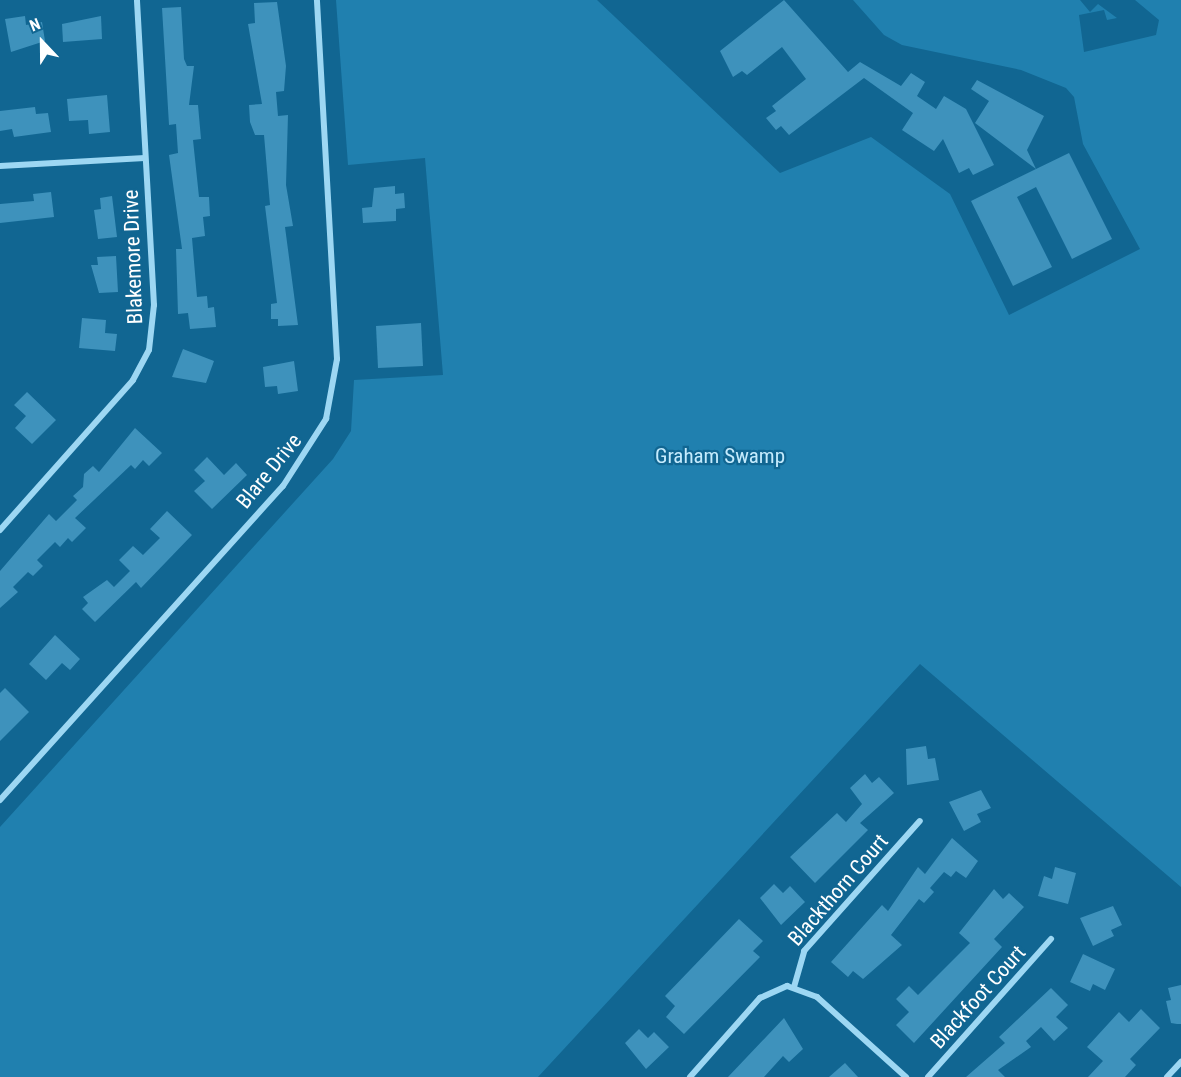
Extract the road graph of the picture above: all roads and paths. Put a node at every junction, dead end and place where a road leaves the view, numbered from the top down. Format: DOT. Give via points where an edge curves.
graph roads {
  1 [pos="137,0"];
  2 [pos="317,0"];
  3 [pos="145,158"];
  4 [pos="0,166"];
  5 [pos="0,530"];
  6 [pos="0,800"];
  7 [pos="920,820"];
  8 [pos="1051,939"];
  9 [pos="794,987"];
  10 [pos="1181,1062"];
  11 [pos="690,1077"];
  12 [pos="906,1077"];
  13 [pos="928,1077"];
  14 [pos="1167,1077"];
  1 -- 3 [label="street, Blakemore Drive"];
  2 -- 6 [label="street, Blare Drive" via="338,359 326,419 289,478"];
  3 -- 4 [label="street"];
  3 -- 5 [label="street, Blakemore Drive" via="154,318 146,360"];
  7 -- 9 [label="street, Blackthorn Court" via="807,946"];
  8 -- 13 [label="street, Blackfoot Court"];
  9 -- 11 [label="street" via="766,993"];
  9 -- 12 [label="street" via="825,1003"];
  10 -- 14 [label="street"];
}
